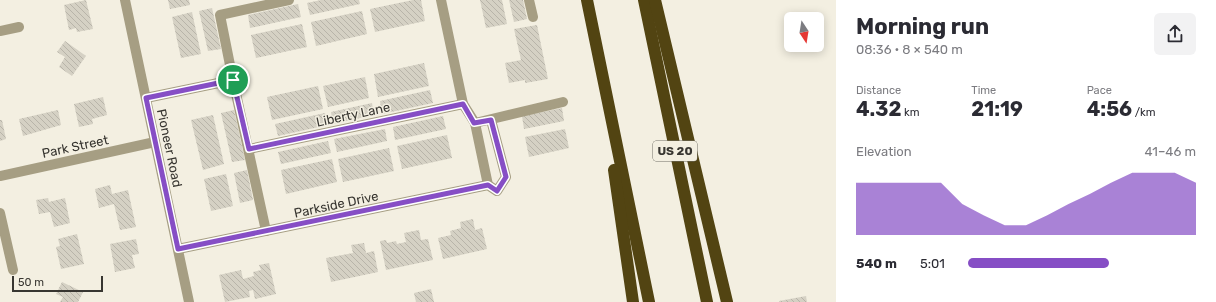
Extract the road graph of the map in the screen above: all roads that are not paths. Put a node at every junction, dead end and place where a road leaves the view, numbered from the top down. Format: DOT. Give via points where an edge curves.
graph roads {
  1 [pos="125,0"];
  2 [pos="289,0"];
  3 [pos="441,0"];
  4 [pos="529,0"];
  5 [pos="587,0"];
  6 [pos="644,0"];
  7 [pos="655,0"];
  8 [pos="533,17"];
  9 [pos="19,27"];
  10 [pos="0,31"];
  11 [pos="598,60"];
  12 [pos="233,80"];
  13 [pos="146,98"];
  14 [pos="563,102"];
  15 [pos="463,104"];
  16 [pos="491,120"];
  17 [pos="474,123"];
  18 [pos="155,142"];
  19 [pos="249,149"];
  20 [pos="0,176"];
  21 [pos="488,185"];
  22 [pos="0,213"];
  23 [pos="266,231"];
  24 [pos="178,249"];
  25 [pos="13,270"];
  26 [pos="189,302"];
  27 [pos="633,302"];
  28 [pos="649,302"];
  29 [pos="707,302"];
  30 [pos="727,302"];
  1 -- 13 [label="street, Pioneer Road"];
  2 -- 12 [label="street" via="220,14"];
  3 -- 15 [label="street"];
  4 -- 8 [label="street"];
  5 -- 11 [label="highway"];
  6 -- 29 [label="highway, US 20"];
  7 -- 30 [label="highway"];
  9 -- 10 [label="street"];
  11 -- 27 [label="highway"];
  11 -- 28 [label="highway"];
  12 -- 13 [label="street"];
  12 -- 19 [label="street"];
  13 -- 18 [label="street, Pioneer Road"];
  14 -- 16 [label="street"];
  15 -- 17 [label="street"];
  15 -- 19 [label="street, Liberty Lane"];
  16 -- 17 [label="street"];
  16 -- 21 [label="street" via="506,177 497,191"];
  17 -- 21 [label="street"];
  18 -- 20 [label="street, Park Street"];
  18 -- 24 [label="street, Pioneer Road"];
  19 -- 23 [label="street"];
  21 -- 23 [label="street, Parkside Drive"];
  22 -- 25 [label="street"];
  23 -- 24 [label="street, Parkside Drive"];
  24 -- 26 [label="street, Pioneer Road"];
}
